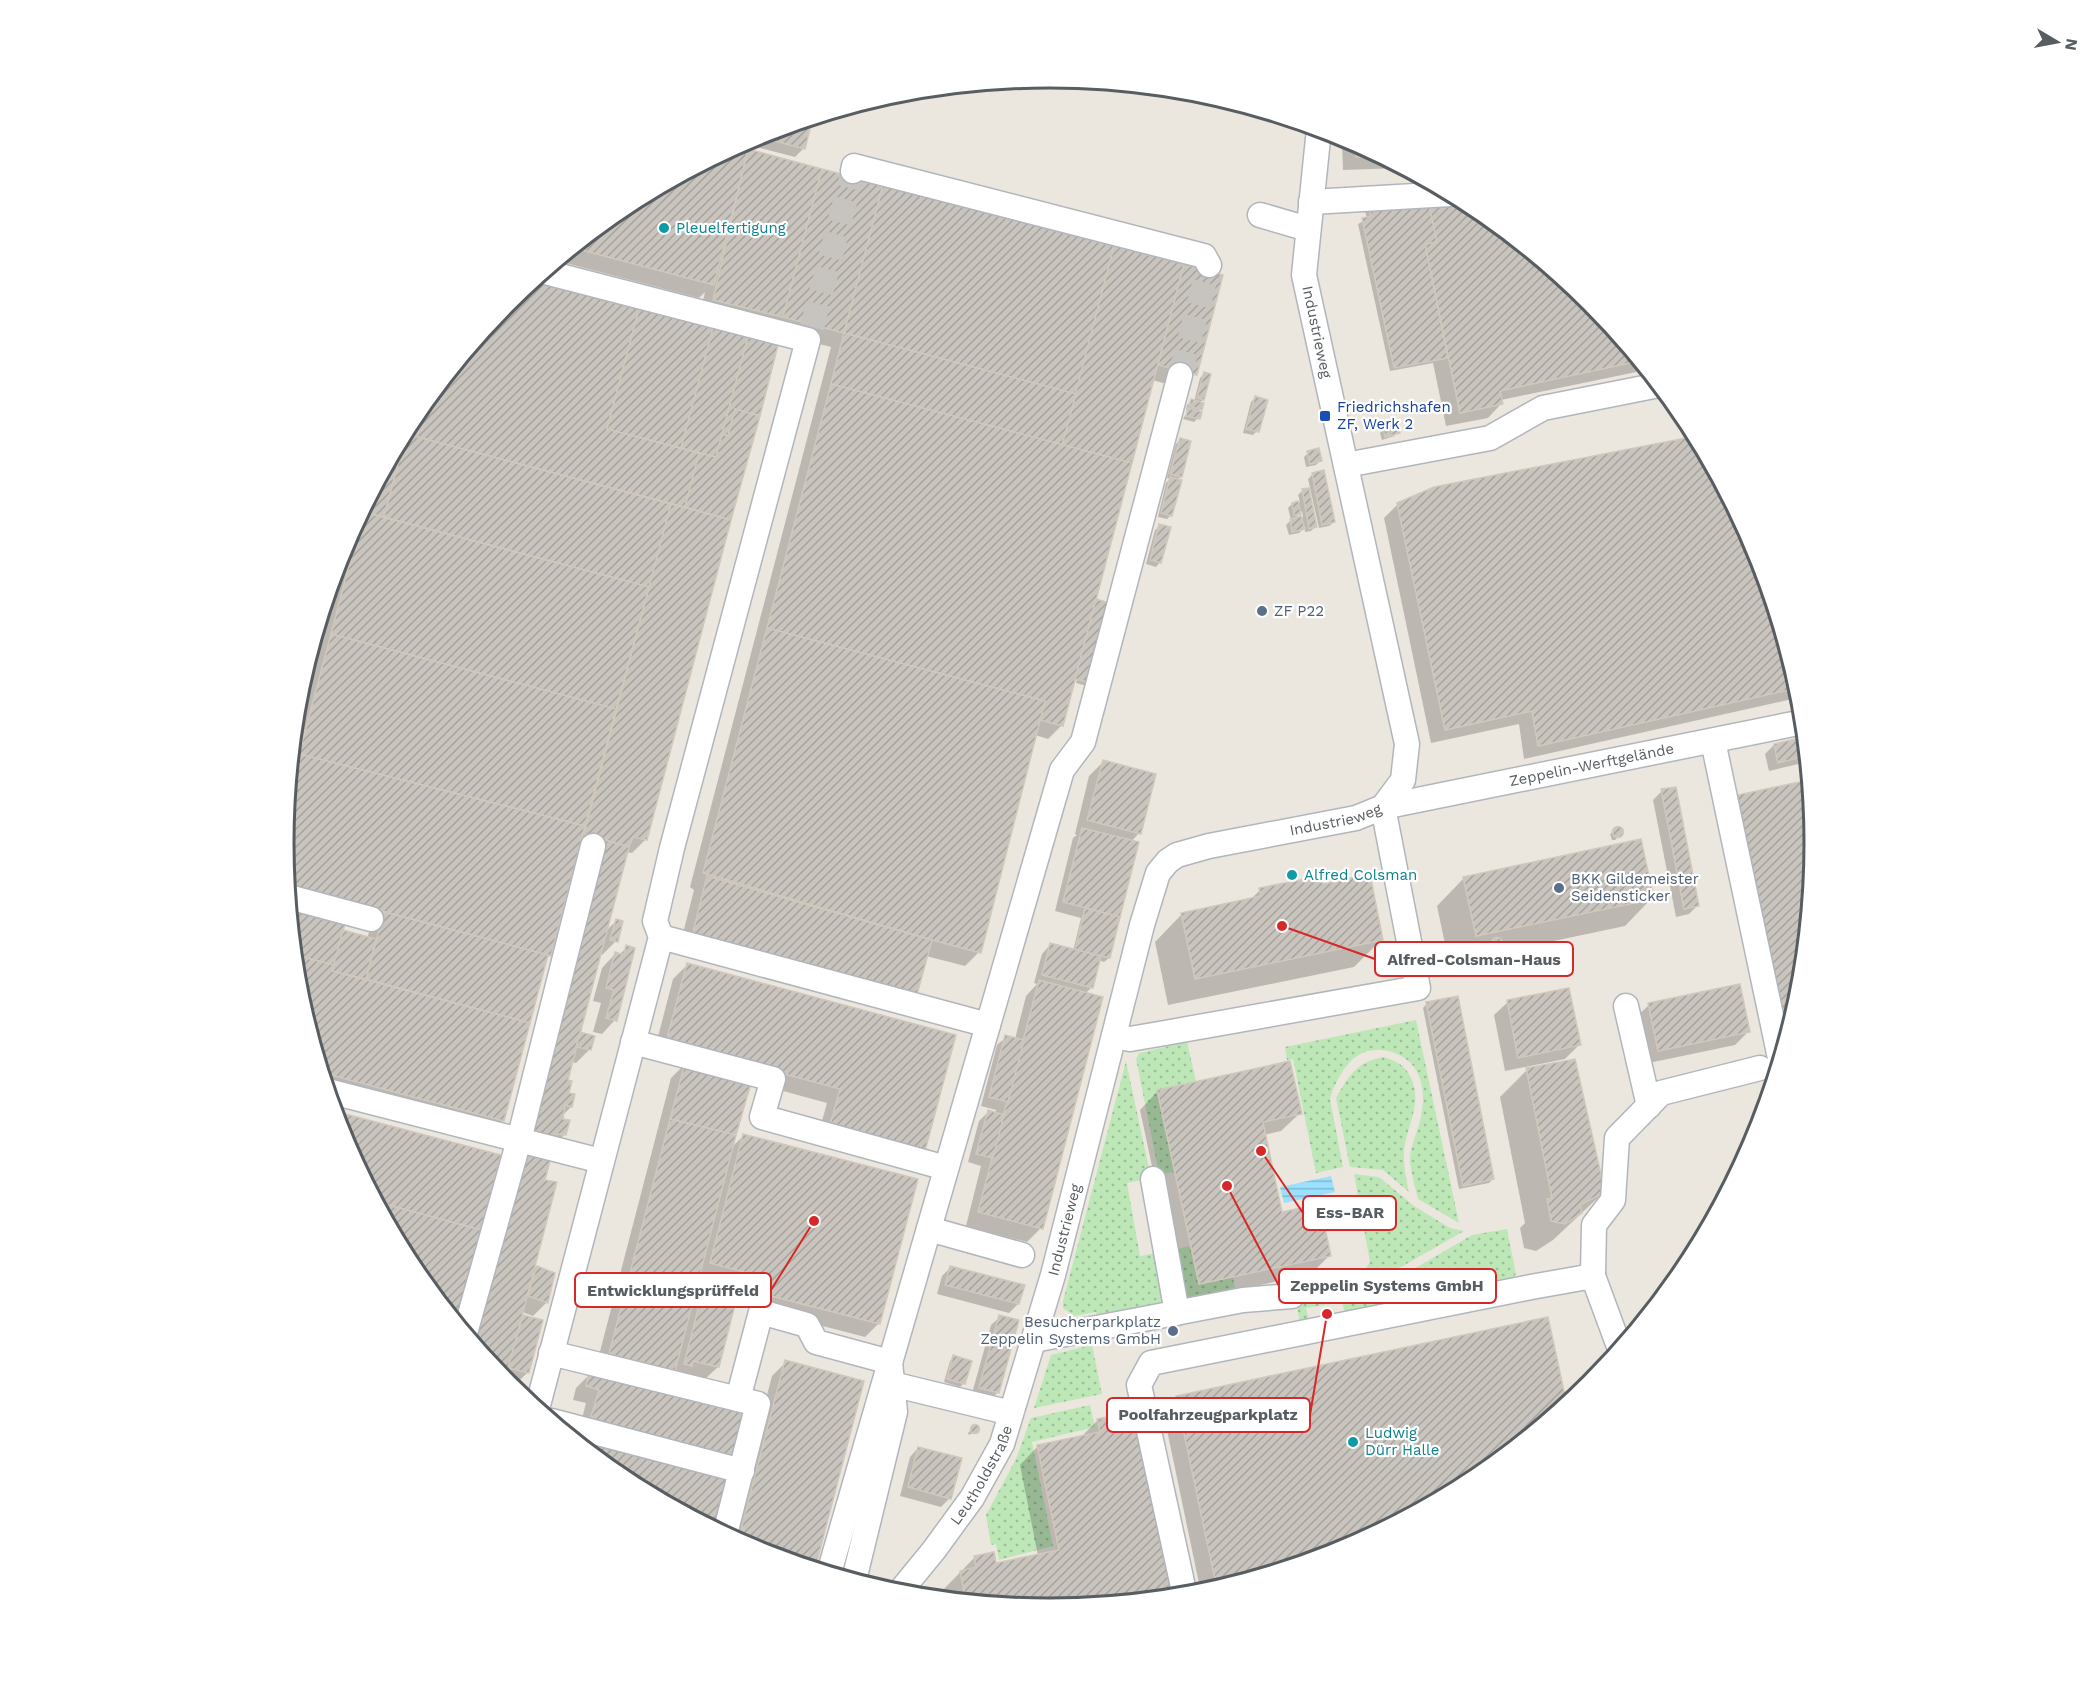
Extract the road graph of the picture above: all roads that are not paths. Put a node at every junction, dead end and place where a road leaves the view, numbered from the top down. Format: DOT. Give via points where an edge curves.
graph roads {
  1 [pos="1318,139"];
  2 [pos="853,171"];
  3 [pos="1435,195"];
  4 [pos="1311,202"];
  5 [pos="1260,215"];
  6 [pos="1308,229"];
  7 [pos="1209,265"];
  8 [pos="554,274"];
  9 [pos="1180,375"];
  10 [pos="1650,387"];
  11 [pos="1346,465"];
  12 [pos="1795,724"];
  13 [pos="1713,741"];
  14 [pos="1383,807"];
  15 [pos="593,846"];
  16 [pos="297,899"];
  17 [pos="371,919"];
  18 [pos="661,937"];
  19 [pos="1626,1006"];
  20 [pos="988,1025"];
  21 [pos="1113,1036"];
  22 [pos="633,1042"];
  23 [pos="1770,1063"];
  24 [pos="338,1094"];
  25 [pos="1649,1106"];
  26 [pos="519,1140"];
  27 [pos="601,1161"];
  28 [pos="946,1168"];
  29 [pos="1153,1179"];
  30 [pos="929,1229"];
  31 [pos="1023,1255"];
  32 [pos="1593,1276"];
  33 [pos="1292,1296"];
  34 [pos="1264,1299"];
  35 [pos="1177,1313"];
  36 [pos="468,1323"];
  37 [pos="1272,1338"];
  38 [pos="1034,1340"];
  39 [pos="1617,1341"];
  40 [pos="551,1353"];
  41 [pos="891,1373"];
  42 [pos="539,1399"];
  43 [pos="738,1399"];
  44 [pos="1011,1413"];
  45 [pos="570,1426"];
  46 [pos="741,1471"];
  47 [pos="727,1526"];
  48 [pos="831,1566"];
  49 [pos="856,1573"];
  50 [pos="906,1585"];
  51 [pos="1183,1586"];
  1 -- 4 [label="street, Industrieweg"];
  2 -- 7 [label="street" via="854,166 1193,253 1204,256"];
  3 -- 4 [label="street"];
  4 -- 6 [label="street, Industrieweg"];
  5 -- 6 [label="street"];
  6 -- 11 [label="street, Industrieweg" via="1304,275"];
  8 -- 18 [label="street" via="810,334 672,848 655,921"];
  9 -- 20 [label="street" via="1083,742 1062,770"];
  10 -- 11 [label="street" via="1543,408 1490,438"];
  11 -- 14 [label="street, Industrieweg" via="1407,744 1403,780"];
  12 -- 13 [label="street, Zeppelin-Werftgelände"];
  13 -- 14 [label="street, Zeppelin-Werftgelände"];
  13 -- 23 [label="street"];
  14 -- 21 [label="street, Industrieweg" via="1356,818 1209,846 1168,861 1158,873"];
  14 -- 21 [label="street" via="1418,987 1165,1034 1130,1039"];
  15 -- 26 [label="street"];
  16 -- 17 [label="street"];
  18 -- 20 [label="street"];
  18 -- 22 [label="street"];
  19 -- 25 [label="street"];
  20 -- 28 [label="street"];
  21 -- 38 [label="street, Industrieweg"];
  22 -- 27 [label="street"];
  22 -- 28 [label="street" via="773,1079 762,1117"];
  23 -- 25 [label="street" via="1661,1093"];
  24 -- 26 [label="street"];
  25 -- 32 [label="street" via="1617,1138 1613,1200 1594,1225"];
  26 -- 27 [label="street"];
  26 -- 36 [label="street"];
  27 -- 40 [label="street"];
  28 -- 30 [label="street"];
  29 -- 35 [label="street"];
  30 -- 31 [label="street"];
  30 -- 41 [label="street"];
  32 -- 37 [label="street"];
  32 -- 39 [label="street"];
  33 -- 34 [label="street"];
  34 -- 35 [label="street"];
  34 -- 37 [label="street"];
  35 -- 38 [label="street"];
  37 -- 51 [label="street" via="1151,1362 1139,1385"];
  38 -- 44 [label="street, Leutholdstraße"];
  40 -- 42 [label="street"];
  40 -- 43 [label="street"];
  41 -- 43 [label="street" via="816,1342 807,1325 761,1312"];
  41 -- 44 [label="street"];
  41 -- 48 [label="street"];
  41 -- 49 [label="street" via="895,1412"];
  43 -- 46 [label="street" via="758,1404"];
  44 -- 50 [label="street, Leutholdstraße" via="1002,1444 972,1498"];
  45 -- 46 [label="street"];
  46 -- 47 [label="street"];
}
